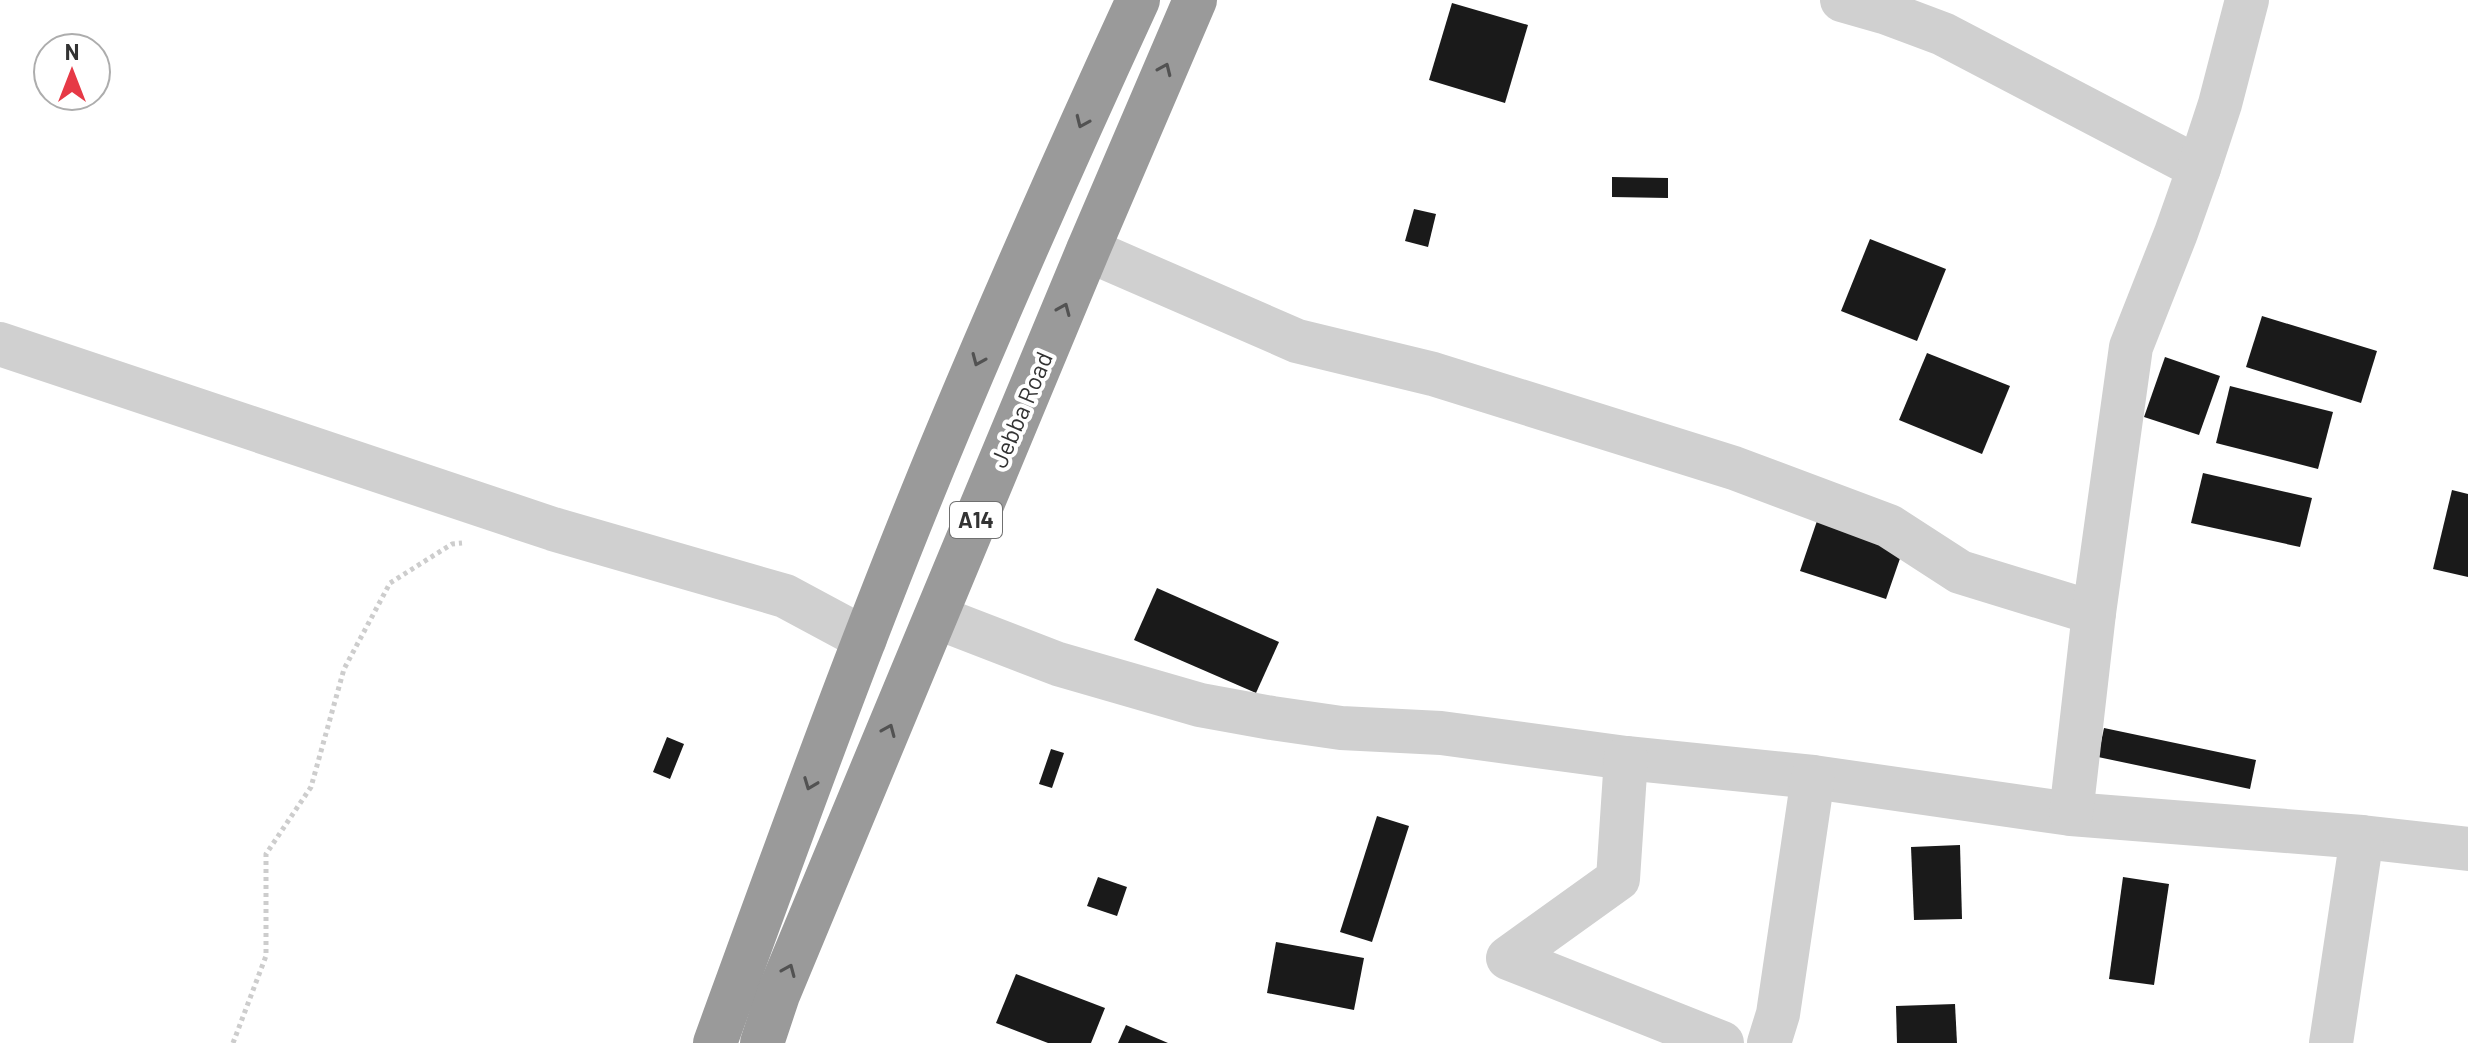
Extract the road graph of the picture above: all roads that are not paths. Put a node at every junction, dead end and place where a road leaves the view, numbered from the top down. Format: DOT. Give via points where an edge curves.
graph roads {
  1 [pos="1138,0"];
  2 [pos="1195,0"];
  3 [pos="1842,0"];
  4 [pos="2247,0"];
  5 [pos="2199,168"];
  6 [pos="1088,250"];
  7 [pos="0,344"];
  8 [pos="2094,613"];
  9 [pos="936,617"];
  10 [pos="865,639"];
  11 [pos="1626,758"];
  12 [pos="1813,777"];
  13 [pos="2071,814"];
  14 [pos="2362,837"];
  15 [pos="2468,849"];
  16 [pos="715,1043"];
  17 [pos="762,1043"];
  18 [pos="1722,1043"];
  19 [pos="1769,1043"];
  20 [pos="2331,1043"];
  1 -- 10 [label="highway, one-way" via="949,428"];
  6 -- 2 [label="highway, Jebba Road / A14, one-way"];
  3 -- 5 [label="street" via="1943,34"];
  4 -- 5 [label="street"];
  5 -- 8 [label="street" via="2131,347"];
  6 -- 8 [label="street" via="1297,341 1433,374 1734,468 1889,526 1960,572"];
  9 -- 6 [label="highway, Jebba Road / A14, one-way"];
  7 -- 10 [label="street" via="553,529 785,596"];
  8 -- 13 [label="street"];
  9 -- 11 [label="street" via="1058,664 1200,705 1341,728 1441,733"];
  17 -- 9 [label="highway, Jebba Road / A14, one-way"];
  10 -- 16 [label="highway, one-way"];
  11 -- 12 [label="street"];
  11 -- 18 [label="street" via="1618,879 1508,958"];
  12 -- 13 [label="street"];
  12 -- 19 [label="street" via="1778,1014"];
  13 -- 14 [label="street"];
  14 -- 15 [label="street"];
  14 -- 20 [label="street"];
}
